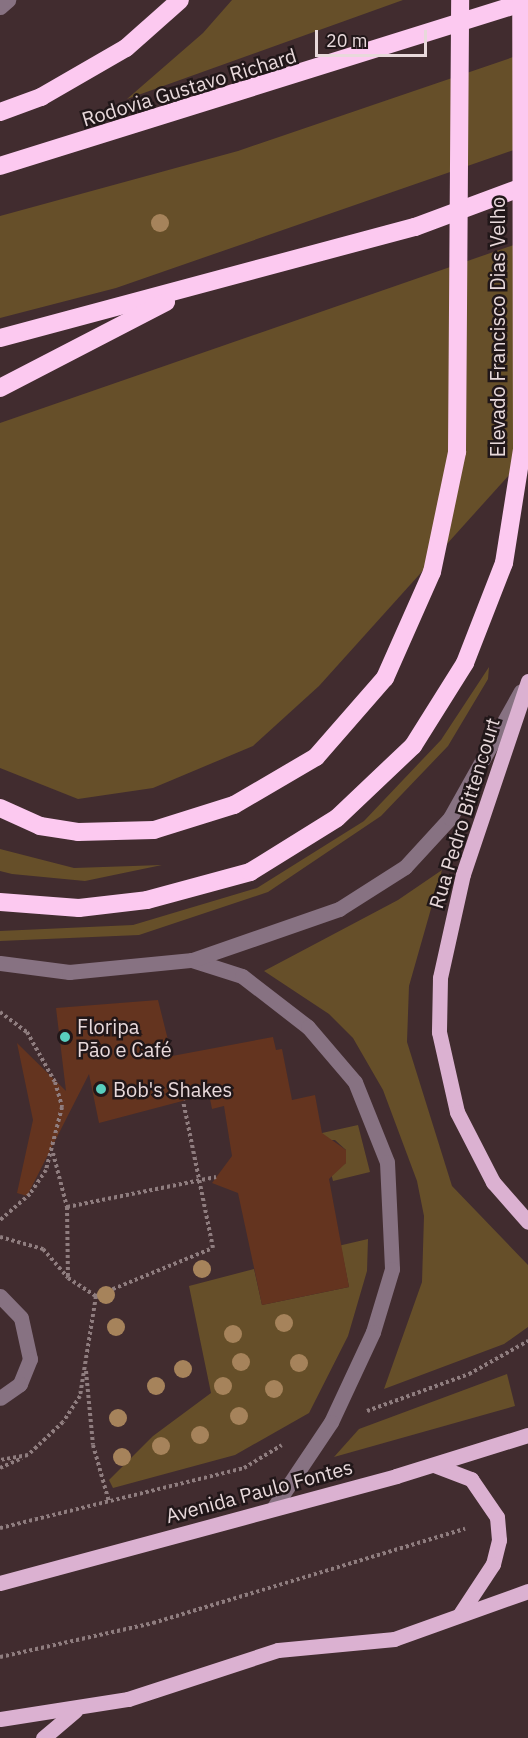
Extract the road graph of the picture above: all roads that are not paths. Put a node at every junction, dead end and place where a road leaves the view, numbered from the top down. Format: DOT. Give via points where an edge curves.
graph roads {
  1 [pos="8,0"];
  2 [pos="180,0"];
  3 [pos="460,0"];
  4 [pos="520,0"];
  5 [pos="528,1"];
  6 [pos="0,7"];
  7 [pos="0,112"];
  8 [pos="0,166"];
  9 [pos="528,186"];
  10 [pos="197,286"];
  11 [pos="0,338"];
  12 [pos="0,388"];
  13 [pos="528,680"];
  14 [pos="0,808"];
  15 [pos="0,902"];
  16 [pos="192,960"];
  17 [pos="0,963"];
  18 [pos="528,1222"];
  19 [pos="0,1296"];
  20 [pos="0,1398"];
  21 [pos="528,1435"];
  22 [pos="434,1465"];
  23 [pos="274,1508"];
  24 [pos="0,1583"];
  25 [pos="528,1591"];
  26 [pos="460,1614"];
  27 [pos="75,1711"];
  28 [pos="0,1719"];
  29 [pos="43,1738"];
  1 -- 6 [label="lane"];
  2 -- 7 [label="highway" via="126,48 41,97"];
  3 -- 14 [label="highway, Elevado Francisco Dias Velho, bridge" via="457,452 432,572 385,678 316,757 234,805 153,830 78,832 40,826"];
  4 -- 15 [label="highway, Elevado Francisco Dias Velho, bridge" via="522,449 504,563 465,663 413,746 337,818 250,872 147,900 79,908"];
  5 -- 8 [label="highway, Rodovia Gustavo Richard"];
  9 -- 10 [label="highway" via="415,227"];
  10 -- 11 [label="highway"];
  10 -- 12 [label="highway"];
  13 -- 16 [label="lane" via="450,818 405,867 339,909"];
  13 -- 18 [label="main road, Rua Pedro Bittencourt" via="463,873 440,978 439,1032 457,1112 493,1182"];
  16 -- 17 [label="lane" via="69,972"];
  16 -- 23 [label="lane" via="242,976 308,1027 355,1082 387,1162 392,1269 373,1332 331,1422"];
  19 -- 20 [label="lane" via="21,1318 30,1359 20,1384"];
  21 -- 22 [label="main road, Avenida Paulo Fontes"];
  22 -- 23 [label="main road, Avenida Paulo Fontes"];
  22 -- 26 [label="main road" via="471,1479 497,1517 499,1540 493,1564"];
  23 -- 24 [label="main road, Avenida Paulo Fontes"];
  25 -- 26 [label="main road"];
  26 -- 27 [label="main road" via="393,1640 278,1650"];
  27 -- 28 [label="main road"];
  27 -- 29 [label="main road"];
}
